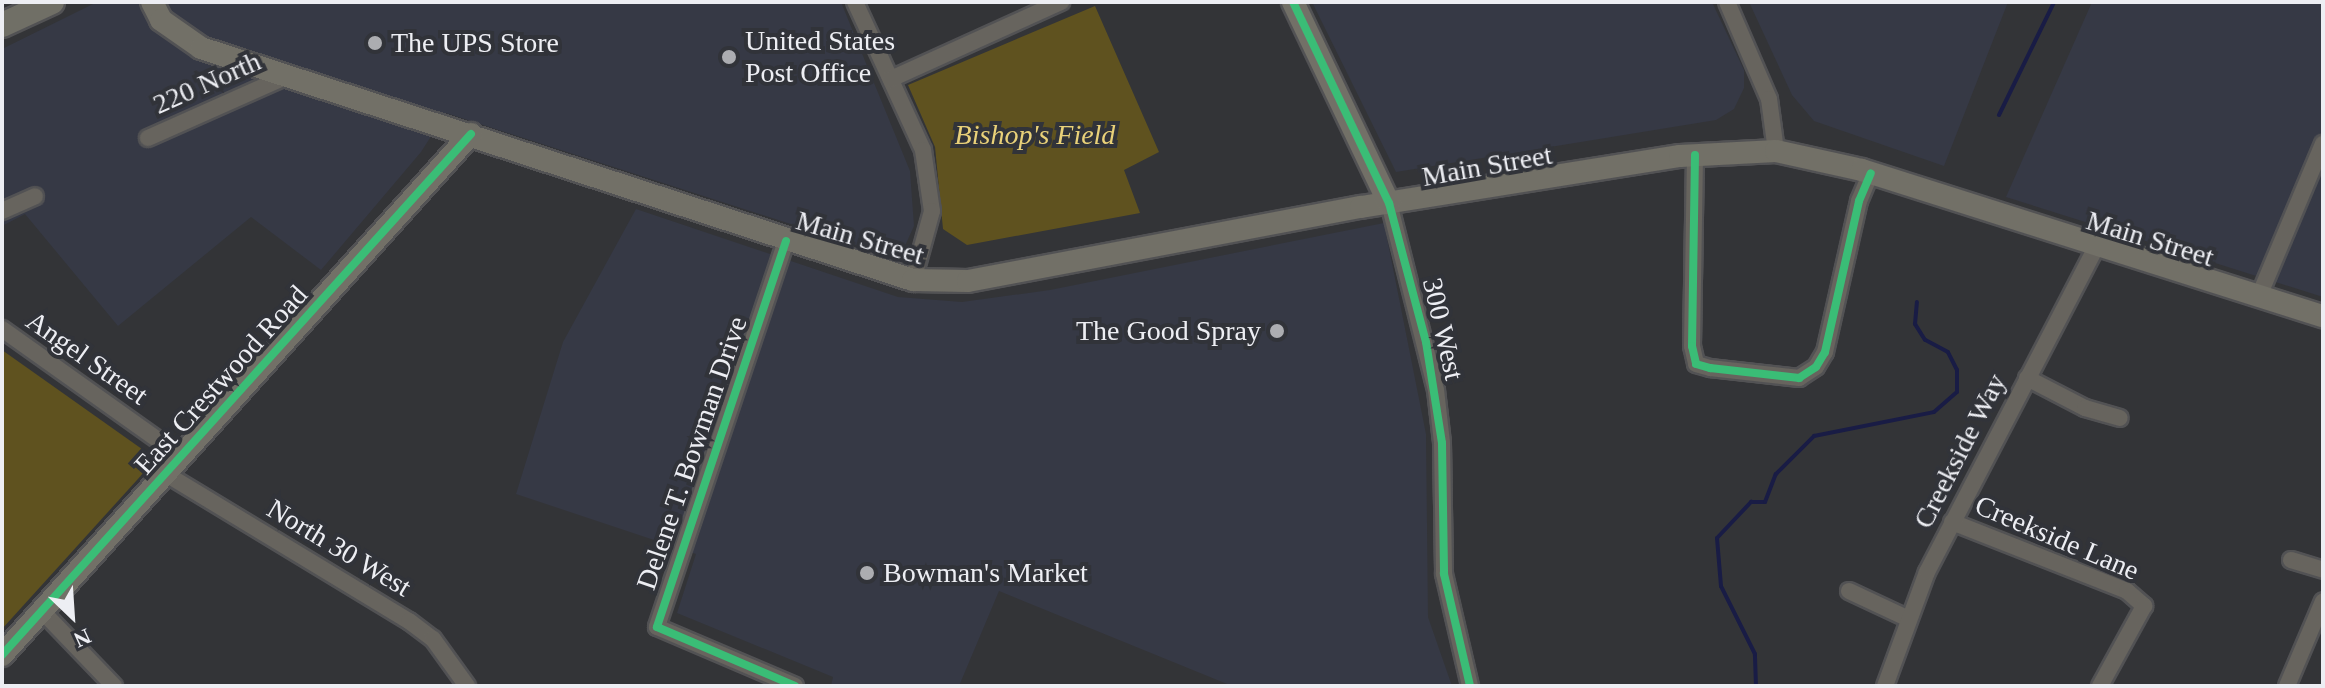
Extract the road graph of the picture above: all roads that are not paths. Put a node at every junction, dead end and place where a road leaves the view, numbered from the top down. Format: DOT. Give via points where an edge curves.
graph roads {
  1 [pos="52,2"];
  2 [pos="152,2"];
  3 [pos="855,2"];
  4 [pos="1061,2"];
  5 [pos="1293,2"];
  6 [pos="1727,2"];
  7 [pos="2,25"];
  8 [pos="287,76"];
  9 [pos="891,79"];
  10 [pos="471,134"];
  11 [pos="148,138"];
  12 [pos="2323,144"];
  13 [pos="1776,151"];
  14 [pos="1695,155"];
  15 [pos="1871,173"];
  16 [pos="35,196"];
  17 [pos="1389,203"];
  18 [pos="2,211"];
  19 [pos="786,241"];
  20 [pos="2097,246"];
  21 [pos="913,280"];
  22 [pos="2259,296"];
  23 [pos="2323,316"];
  24 [pos="2,329"];
  25 [pos="2027,378"];
  26 [pos="2120,418"];
  27 [pos="182,457"];
  28 [pos="166,474"];
  29 [pos="1952,522"];
  30 [pos="2291,560"];
  31 [pos="2323,570"];
  32 [pos="1849,591"];
  33 [pos="2323,601"];
  34 [pos="42,611"];
  35 [pos="1909,619"];
  36 [pos="2,655"];
  37 [pos="114,686"];
  38 [pos="467,686"];
  39 [pos="795,686"];
  40 [pos="1470,686"];
  41 [pos="1885,686"];
  42 [pos="2100,686"];
  43 [pos="2287,686"];
  1 -- 7 [label="main road"];
  2 -- 8 [label="main road, Main Street" via="161,20 201,48"];
  3 -- 9 [label="street"];
  4 -- 9 [label="street"];
  5 -- 17 [label="main road, 300 West"];
  6 -- 13 [label="street" via="1769,99"];
  8 -- 10 [label="main road, Main Street"];
  8 -- 11 [label="street, 220 North"];
  9 -- 21 [label="street" via="923,150 932,211"];
  10 -- 19 [label="main road, Main Street"];
  10 -- 27 [label="main road, East Crestwood Road"];
  12 -- 22 [label="street"];
  13 -- 14 [label="main road, Main Street"];
  13 -- 15 [label="main road, Main Street"];
  14 -- 15 [label="street" via="1696,364 1799,378 1816,367 1825,352 1859,201"];
  14 -- 17 [label="main road, Main Street"];
  15 -- 20 [label="main road, Main Street"];
  16 -- 18 [label="street"];
  17 -- 21 [label="main road, Main Street" via="968,281"];
  17 -- 40 [label="street, 300 West" via="1436,390 1444,574"];
  19 -- 21 [label="main road, Main Street"];
  19 -- 39 [label="street, Delene T. Bowman Drive" via="657,627"];
  20 -- 22 [label="main road, Main Street"];
  20 -- 25 [label="street, Creekside Way"];
  22 -- 23 [label="main road, Main Street"];
  24 -- 27 [label="street, Angel Street"];
  25 -- 26 [label="street" via="2085,408"];
  25 -- 29 [label="street, Creekside Way"];
  27 -- 28 [label="main road, East Crestwood Road"];
  28 -- 34 [label="main road, East Crestwood Road"];
  28 -- 38 [label="street, North 30 West" via="409,621 433,639"];
  29 -- 35 [label="street, Creekside Way"];
  29 -- 42 [label="street, Creekside Lane" via="2127,591 2144,606"];
  30 -- 31 [label="street"];
  32 -- 35 [label="street"];
  33 -- 43 [label="street"];
  34 -- 36 [label="main road, East Crestwood Road"];
  34 -- 37 [label="street"];
  35 -- 41 [label="street, Creekside Way"];
}
